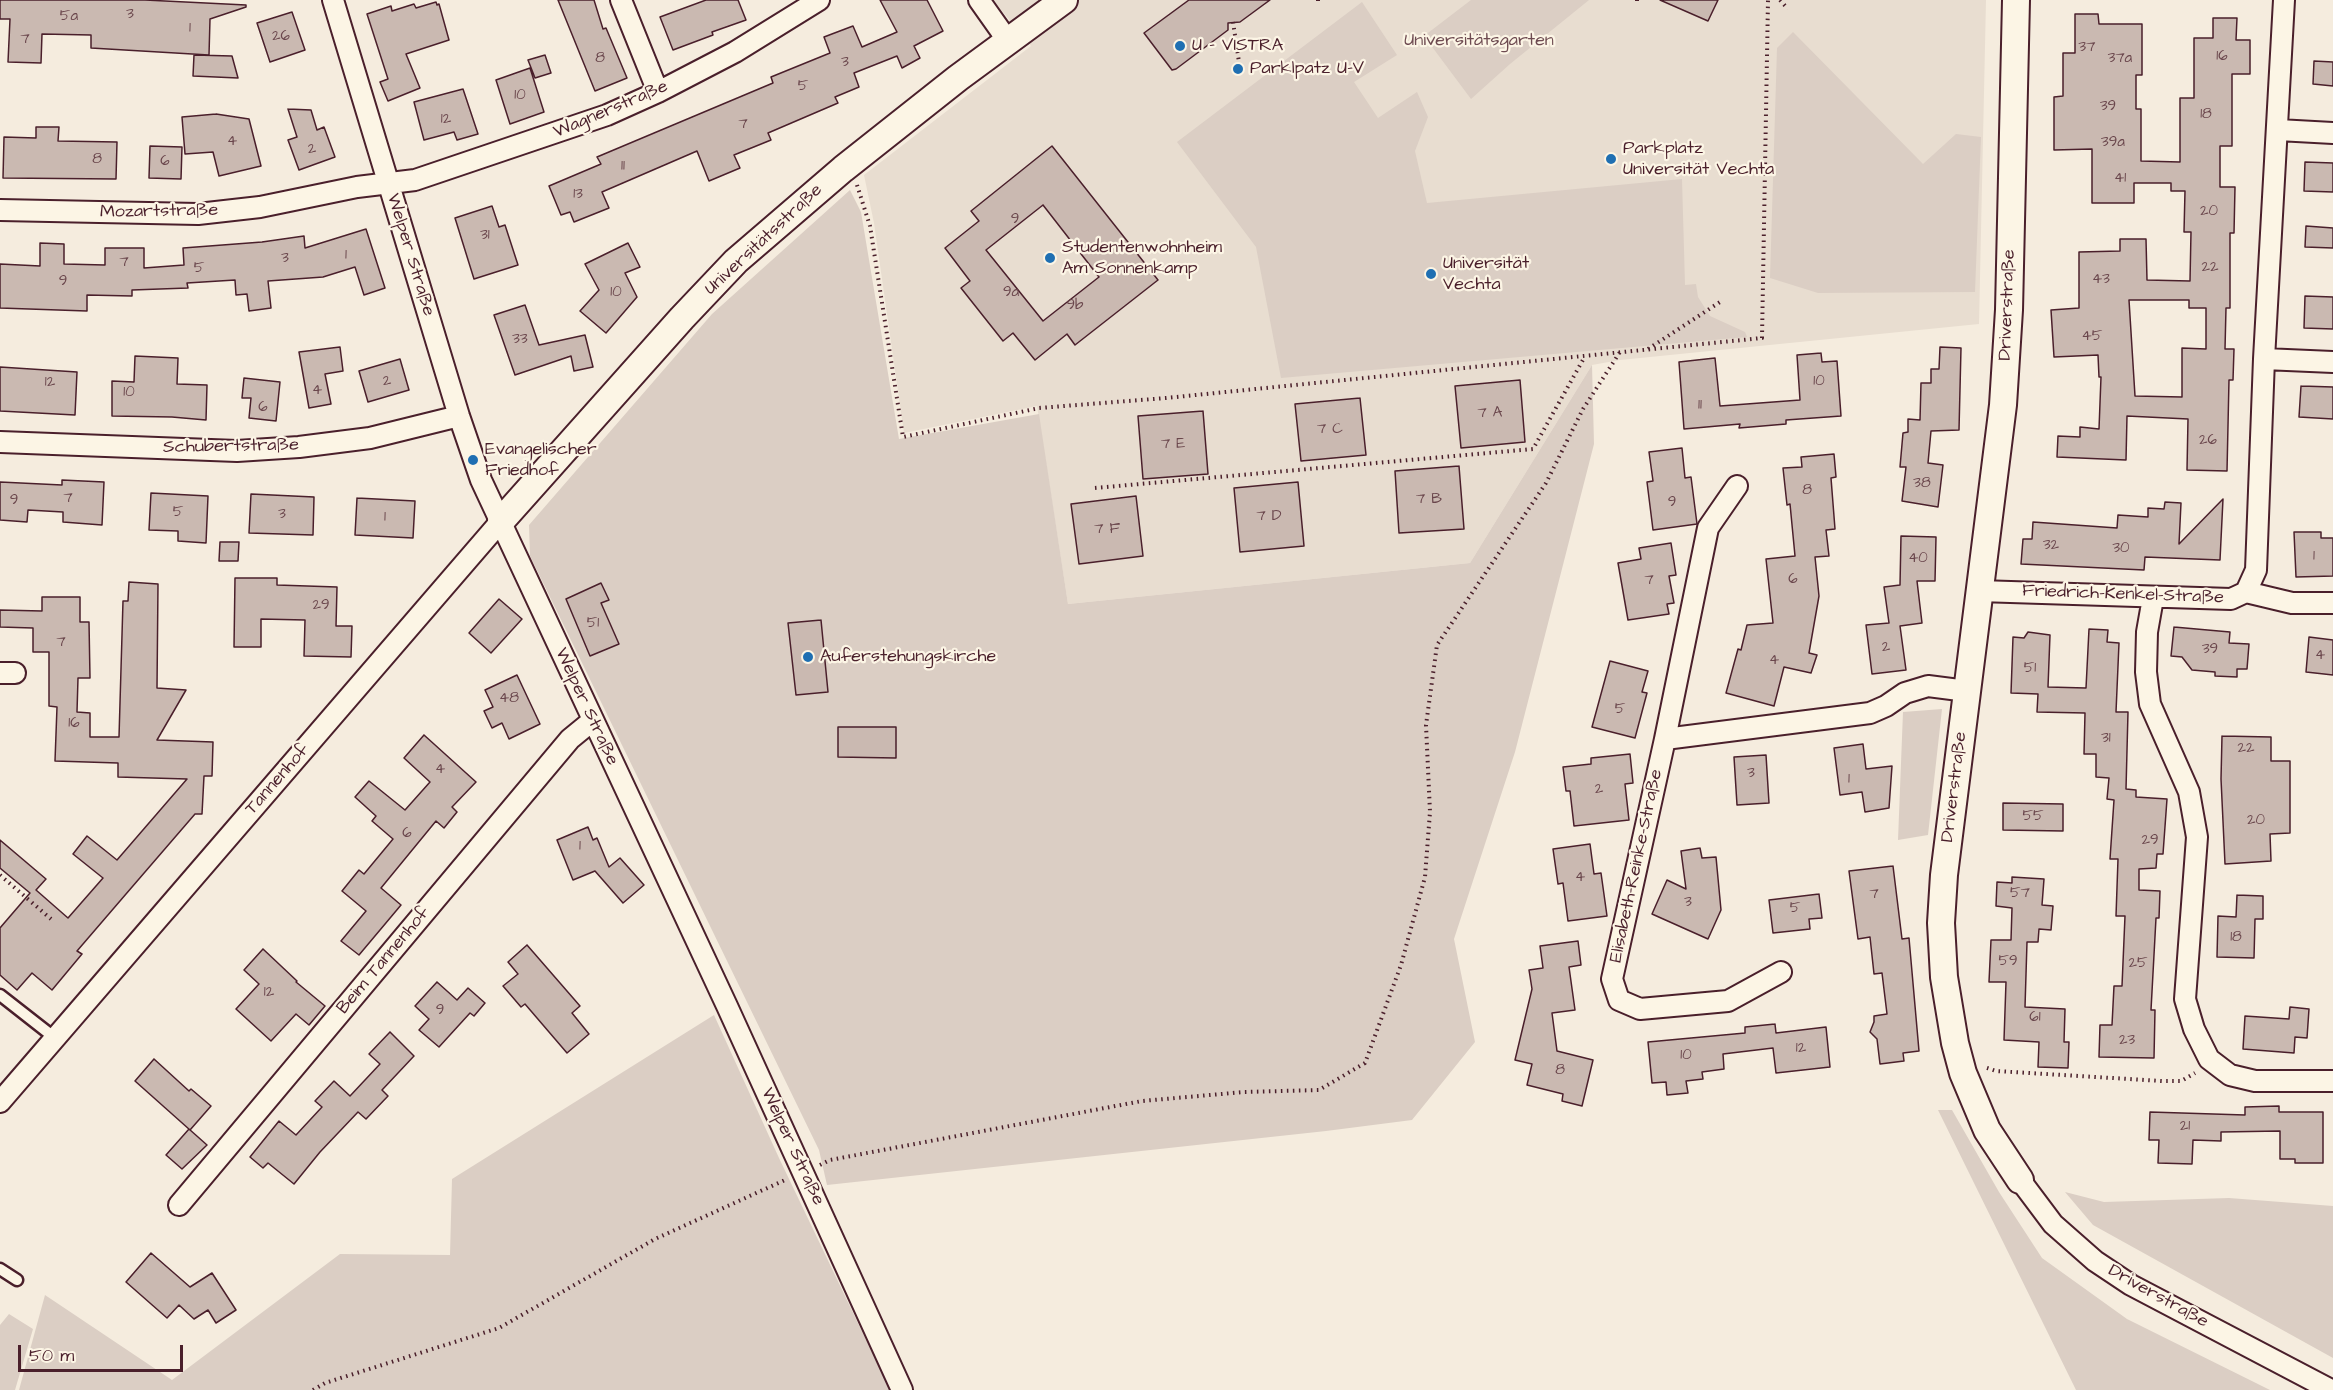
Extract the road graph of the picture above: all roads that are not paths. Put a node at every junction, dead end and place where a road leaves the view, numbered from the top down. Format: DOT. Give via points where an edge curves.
graph roads {
  1 [pos="333,0"];
  2 [pos="621,0"];
  3 [pos="819,0"];
  4 [pos="979,0"];
  5 [pos="1065,0"];
  6 [pos="2016,0"];
  7 [pos="2284,0"];
  8 [pos="1008,41"];
  9 [pos="658,92"];
  10 [pos="2278,130"];
  11 [pos="2333,133"];
  12 [pos="388,183"];
  13 [pos="0,210"];
  14 [pos="2264,359"];
  15 [pos="2333,363"];
  16 [pos="459,416"];
  17 [pos="0,442"];
  18 [pos="1737,486"];
  19 [pos="501,521"];
  20 [pos="1979,591"];
  21 [pos="2246,592"];
  22 [pos="2153,597"];
  23 [pos="2333,603"];
  24 [pos="1967,691"];
  25 [pos="592,721"];
  26 [pos="1665,739"];
  27 [pos="1781,972"];
  28 [pos="0,995"];
  29 [pos="55,1038"];
  30 [pos="2333,1081"];
  31 [pos="0,1102"];
  32 [pos="2020,1180"];
  33 [pos="179,1205"];
  34 [pos="0,1269"];
  35 [pos="17,1280"];
  36 [pos="902,1390"];
  37 [pos="2331,1390"];
  1 -- 12 [label="street, Welper Straße"];
  2 -- 9 [label="street"];
  3 -- 9 [label="street, Wagnerstraße" via="735,52"];
  4 -- 8 [label="street"];
  5 -- 8 [label="street, Universitätsstraße"];
  6 -- 20 [label="street, Driverstraße" via="2005,381"];
  7 -- 10 [label="street, Friedrich-Kenkel-Straße"];
  8 -- 19 [label="street, Universitätsstraße" via="843,169 736,261"];
  9 -- 12 [label="street, Wagnerstraße" via="607,116 522,145 415,180"];
  10 -- 11 [label="street"];
  10 -- 14 [label="street, Friedrich-Kenkel-Straße"];
  12 -- 13 [label="street, Mozartstraße" via="260,207 198,214"];
  12 -- 16 [label="street, Welper Straße"];
  14 -- 15 [label="street"];
  14 -- 21 [label="street, Friedrich-Kenkel-Straße" via="2256,570"];
  16 -- 17 [label="street, Schubertstraße" via="370,438 247,450"];
  16 -- 19 [label="street, Welper Straße" via="481,480"];
  18 -- 26 [label="street, Elisabeth-Reinke-Straße" via="1708,528"];
  19 -- 25 [label="street, Welper Straße"];
  19 -- 29 [label="street, Tannenhof"];
  20 -- 22 [label="street, Friedrich-Kenkel-Straße"];
  20 -- 24 [label="street, Driverstraße"];
  21 -- 22 [label="street, Friedrich-Kenkel-Straße" via="2231,599"];
  21 -- 23 [label="street" via="2292,603"];
  22 -- 30 [label="street" via="2147,632 2150,704 2189,792 2197,837 2185,999 2194,1029 2209,1059 2230,1075 2255,1082"];
  24 -- 26 [label="street" via="1928,686 1905,693 1870,713"];
  24 -- 32 [label="street, Driverstraße" via="1944,875 1944,977 1963,1073 1987,1130"];
  25 -- 33 [label="street, Beim Tannenhof" via="570,739"];
  25 -- 36 [label="street, Welper Straße"];
  26 -- 27 [label="street, Elisabeth-Reinke-Straße" via="1612,979 1619,1000 1640,1009 1728,1001"];
  28 -- 29 [label="lane"];
  29 -- 31 [label="street, Tannenhof"];
  32 -- 37 [label="street, Driverstraße" via="2053,1224 2095,1261 2131,1285"];
  34 -- 35 [label="lane"];
}
